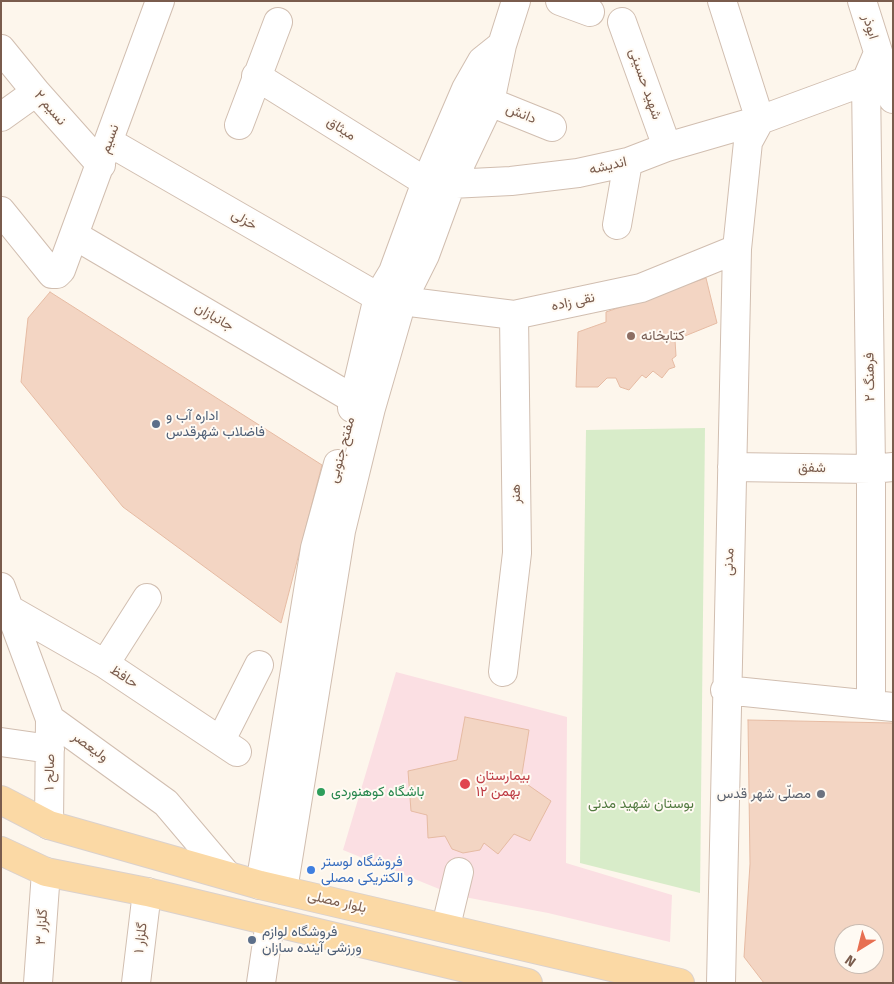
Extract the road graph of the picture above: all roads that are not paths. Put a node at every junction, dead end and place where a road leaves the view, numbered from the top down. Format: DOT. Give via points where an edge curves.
graph roads {
  1 [pos="516,1"];
  2 [pos="560,1"];
  3 [pos="722,1"];
  4 [pos="862,1"];
  5 [pos="152,7"];
  6 [pos="590,12"];
  7 [pos="278,22"];
  8 [pos="622,22"];
  9 [pos="502,45"];
  10 [pos="1,49"];
  11 [pos="878,53"];
  12 [pos="256,76"];
  13 [pos="866,82"];
  14 [pos="36,92"];
  15 [pos="893,99"];
  16 [pos="490,102"];
  17 [pos="1,117"];
  18 [pos="239,125"];
  19 [pos="552,127"];
  20 [pos="754,131"];
  21 [pos="667,147"];
  22 [pos="105,153"];
  23 [pos="628,162"];
  24 [pos="438,183"];
  25 [pos="1,211"];
  26 [pos="617,225"];
  27 [pos="74,235"];
  28 [pos="737,249"];
  29 [pos="390,299"];
  30 [pos="514,314"];
  31 [pos="355,400"];
  32 [pos="732,467"];
  33 [pos="882,468"];
  34 [pos="331,530"];
  35 [pos="4,598"];
  36 [pos="147,598"];
  37 [pos="105,664"];
  38 [pos="259,665"];
  39 [pos="503,672"];
  40 [pos="726,690"];
  41 [pos="882,706"];
  42 [pos="50,719"];
  43 [pos="1,742"];
  44 [pos="50,749"];
  45 [pos="1,800"];
  46 [pos="49,825"];
  47 [pos="1,851"];
  48 [pos="46,872"];
  49 [pos="459,872"];
  50 [pos="227,875"];
  51 [pos="271,887"];
  52 [pos="147,892"];
  53 [pos="268,922"];
  54 [pos="446,926"];
  55 [pos="38,983"];
  56 [pos="136,983"];
  57 [pos="261,983"];
  58 [pos="528,983"];
  59 [pos="680,983"];
  60 [pos="721,983"];
  1 -- 9 [label="street, مفتح جنوبی"];
  2 -- 6 [label="street"];
  3 -- 20 [label="street"];
  4 -- 11 [label="street, ابوذر"];
  5 -- 22 [label="street, نسیم"];
  7 -- 12 [label="street"];
  8 -- 21 [label="street, شهید حسینی"];
  9 -- 16 [label="street, مفتح جنوبی"];
  9 -- 24 [label="street, مفتح جنوبی" via="482,61 466,89"];
  10 -- 14 [label="street, نسیم ۲"];
  11 -- 13 [label="street, فرهنگ ۲"];
  11 -- 15 [label="street, ابوذر"];
  12 -- 18 [label="street"];
  12 -- 24 [label="street, میثاق"];
  13 -- 20 [label="street, اندیشه"];
  13 -- 33 [label="street, فرهنگ ۲"];
  14 -- 17 [label="street"];
  14 -- 22 [label="street, نسیم ۲"];
  16 -- 19 [label="street, دانش"];
  16 -- 24 [label="street, مفتح جنوبی"];
  20 -- 21 [label="street, اندیشه"];
  20 -- 28 [label="street, مدنی"];
  21 -- 23 [label="street, اندیشه"];
  22 -- 27 [label="street, نسیم"];
  22 -- 29 [label="street, خزلی"];
  23 -- 24 [label="street, اندیشه" via="578,173 511,181"];
  23 -- 26 [label="street"];
  24 -- 29 [label="street, مفتح جنوبی" via="393,272"];
  25 -- 27 [label="street, نسیم" via="52,274 61,270"];
  27 -- 31 [label="street, جانبازان"];
  28 -- 30 [label="street, نقی زاده" via="642,288"];
  28 -- 32 [label="street, مدنی"];
  29 -- 30 [label="street, نقی زاده"];
  29 -- 31 [label="street, مفتح جنوبی"];
  29 -- 34 [label="street, مفتح جنوبی" via="371,408"];
  30 -- 39 [label="street, هنر" via="517,553"];
  31 -- 34 [label="street, مفتح جنوبی"];
  32 -- 33 [label="street, شفق"];
  32 -- 40 [label="street, مدنی"];
  33 -- 41 [label="street, فرهنگ ۲"];
  34 -- 51 [label="street, مفتح جنوبی"];
  35 -- 37 [label="street, حافظ"];
  35 -- 42 [label="street"];
  36 -- 37 [label="street"];
  37 -- 38 [label="street, حافظ" via="229,746"];
  40 -- 41 [label="street"];
  40 -- 60 [label="street, مدنی"];
  42 -- 44 [label="street, صالح ۱"];
  42 -- 50 [label="street, ولیعصر" via="166,803"];
  43 -- 44 [label="street"];
  44 -- 46 [label="street, صالح ۱"];
  45 -- 46 [label="main road, بلوار مصلی"];
  46 -- 50 [label="main road, بلوار مصلی"];
  47 -- 48 [label="main road"];
  48 -- 52 [label="main road"];
  48 -- 55 [label="street, گلزار ۳"];
  49 -- 54 [label="street"];
  50 -- 51 [label="main road, بلوار مصلی"];
  51 -- 53 [label="main road"];
  51 -- 54 [label="main road, بلوار مصلی"];
  52 -- 53 [label="main road"];
  52 -- 56 [label="street, گلزار ۱"];
  53 -- 57 [label="street"];
  53 -- 58 [label="main road"];
  54 -- 59 [label="main road, بلوار مصلی"];
}
